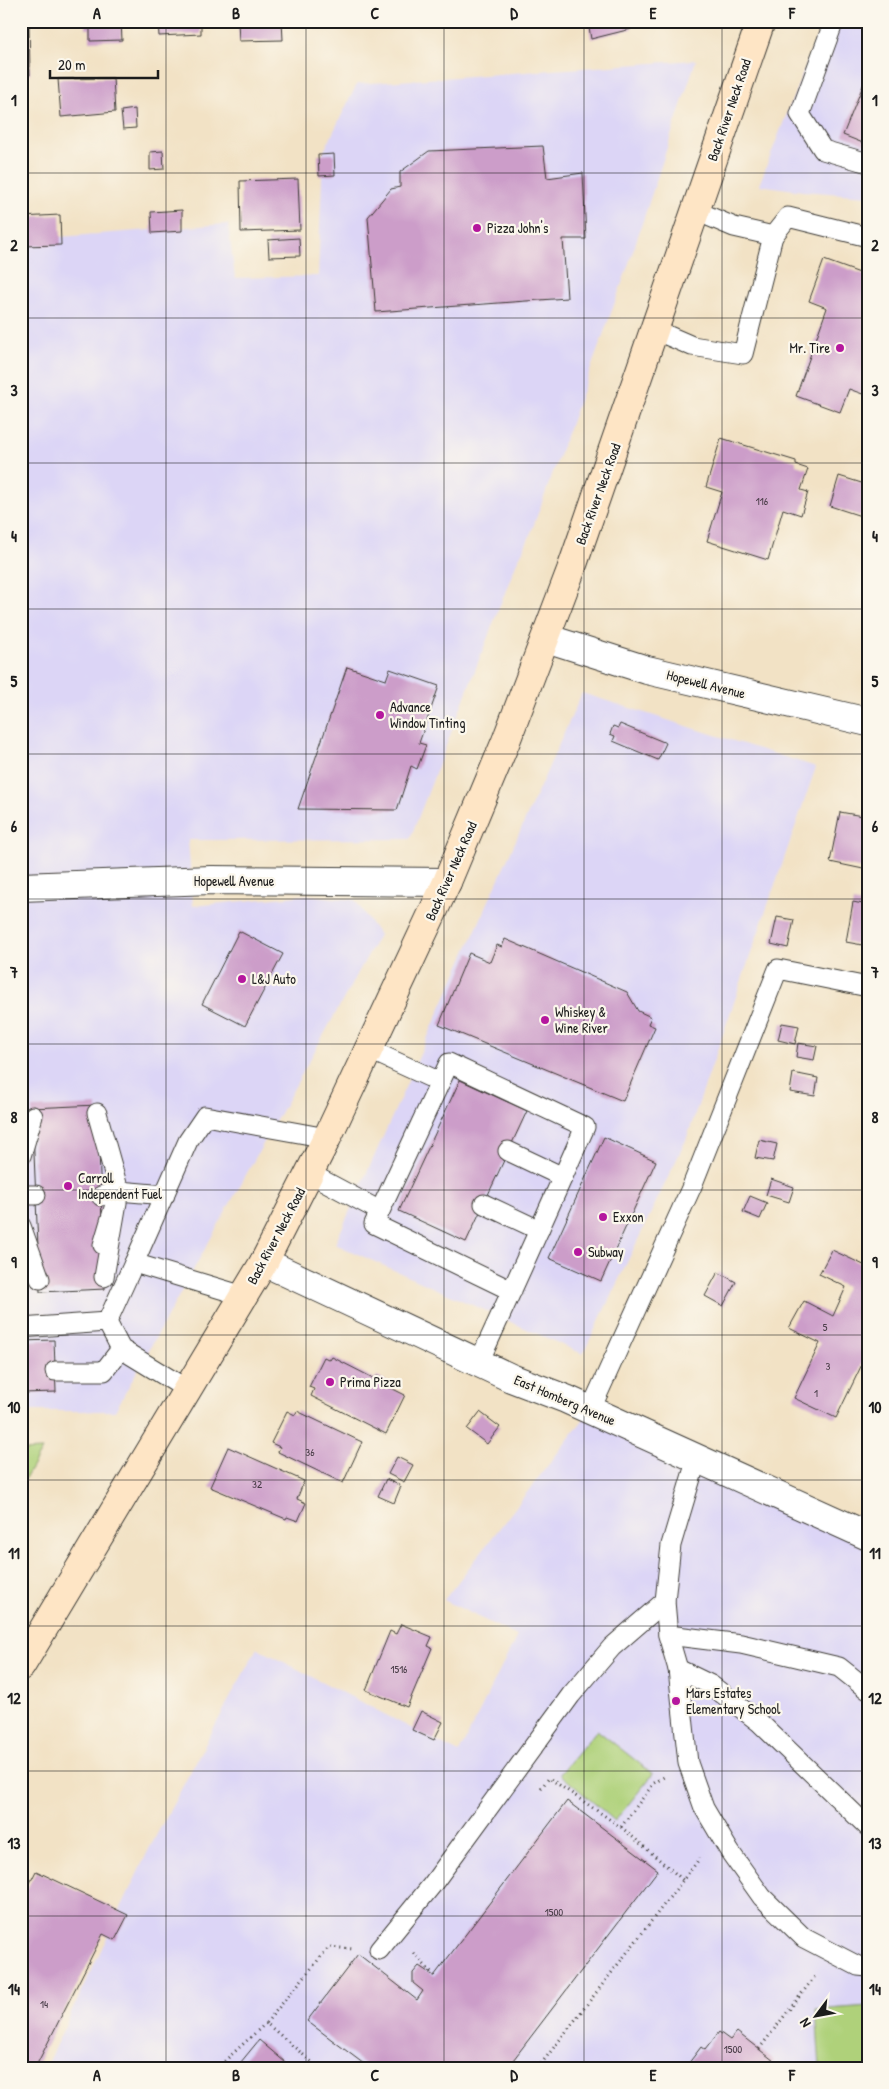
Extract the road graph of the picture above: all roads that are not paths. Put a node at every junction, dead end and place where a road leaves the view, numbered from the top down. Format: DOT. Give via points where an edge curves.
graph roads {
  1 [pos="761,21"];
  2 [pos="834,21"];
  3 [pos="868,163"];
  4 [pos="694,210"];
  5 [pos="773,236"];
  6 [pos="868,237"];
  7 [pos="655,330"];
  8 [pos="546,638"];
  9 [pos="868,722"];
  10 [pos="447,882"];
  11 [pos="21,887"];
  12 [pos="868,986"];
  13 [pos="368,1049"];
  14 [pos="440,1082"];
  15 [pos="97,1113"];
  16 [pos="33,1116"];
  17 [pos="326,1138"];
  18 [pos="99,1144"];
  19 [pos="28,1150"];
  20 [pos="508,1151"];
  21 [pos="21,1171"];
  22 [pos="309,1174"];
  23 [pos="563,1177"];
  24 [pos="119,1191"];
  25 [pos="165,1194"];
  26 [pos="101,1196"];
  27 [pos="484,1204"];
  28 [pos="380,1211"];
  29 [pos="21,1215"];
  30 [pos="21,1226"];
  31 [pos="539,1230"];
  32 [pos="103,1245"];
  33 [pos="38,1247"];
  34 [pos="264,1262"];
  35 [pos="134,1263"];
  36 [pos="104,1277"];
  37 [pos="40,1279"];
  38 [pos="512,1291"];
  39 [pos="244,1296"];
  40 [pos="107,1322"];
  41 [pos="21,1328"];
  42 [pos="121,1349"];
  43 [pos="479,1362"];
  44 [pos="55,1371"];
  45 [pos="188,1390"];
  46 [pos="590,1411"];
  47 [pos="698,1458"];
  48 [pos="868,1536"];
  49 [pos="665,1601"];
  50 [pos="668,1635"];
  51 [pos="21,1666"];
  52 [pos="678,1668"];
  53 [pos="868,1690"];
  54 [pos="868,1827"];
  55 [pos="379,1950"];
  56 [pos="868,1967"];
  1 -- 4 [label="street, Back River Neck Road"];
  2 -- 3 [label="lane" via="800,114 823,150"];
  4 -- 5 [label="lane" via="734,227"];
  4 -- 7 [label="street, Back River Neck Road"];
  5 -- 6 [label="lane" via="788,217"];
  5 -- 7 [label="lane" via="743,354 692,346"];
  7 -- 8 [label="street, Back River Neck Road"];
  8 -- 9 [label="street, Hopewell Avenue" via="647,670"];
  8 -- 10 [label="street, Back River Neck Road"];
  10 -- 11 [label="street, Hopewell Avenue" via="211,880"];
  10 -- 13 [label="street, Back River Neck Road"];
  12 -- 46 [label="lane" via="778,969 692,1186"];
  13 -- 14 [label="lane"];
  13 -- 17 [label="street, Back River Neck Road"];
  14 -- 23 [label="lane" via="449,1063 585,1127"];
  14 -- 28 [label="lane" via="434,1116 410,1166"];
  15 -- 24 [label="lane"];
  16 -- 19 [label="lane"];
  17 -- 22 [label="street, Back River Neck Road"];
  17 -- 25 [label="lane" via="205,1116 188,1141"];
  18 -- 24 [label="lane"];
  19 -- 21 [label="lane"];
  20 -- 23 [label="lane"];
  22 -- 28 [label="lane"];
  22 -- 34 [label="street, Back River Neck Road"];
  23 -- 31 [label="lane"];
  24 -- 25 [label="lane"];
  24 -- 26 [label="lane"];
  24 -- 32 [label="lane"];
  24 -- 36 [label="lane"];
  25 -- 35 [label="lane"];
  27 -- 31 [label="lane"];
  28 -- 38 [label="lane" via="374,1224"];
  29 -- 33 [label="lane"];
  30 -- 37 [label="lane"];
  31 -- 38 [label="lane"];
  34 -- 39 [label="street, Back River Neck Road"];
  34 -- 43 [label="street, East Homberg Avenue"];
  35 -- 39 [label="lane"];
  35 -- 40 [label="lane"];
  38 -- 43 [label="lane"];
  39 -- 45 [label="street, Back River Neck Road"];
  40 -- 41 [label="lane"];
  40 -- 42 [label="lane"];
  42 -- 44 [label="lane" via="104,1370"];
  42 -- 45 [label="lane"];
  43 -- 46 [label="street, East Homberg Avenue"];
  45 -- 51 [label="street, Back River Neck Road"];
  46 -- 47 [label="street, East Homberg Avenue"];
  47 -- 48 [label="street, East Homberg Avenue"];
  47 -- 49 [label="lane" via="671,1545"];
  49 -- 50 [label="lane"];
  49 -- 55 [label="lane" via="612,1647 570,1695 432,1885"];
  50 -- 52 [label="lane"];
  50 -- 53 [label="lane" via="741,1644 838,1667"];
  52 -- 54 [label="lane" via="711,1685 759,1722"];
  52 -- 56 [label="lane" via="688,1763 704,1808 719,1834 762,1897 804,1938 858,1966"];
}
